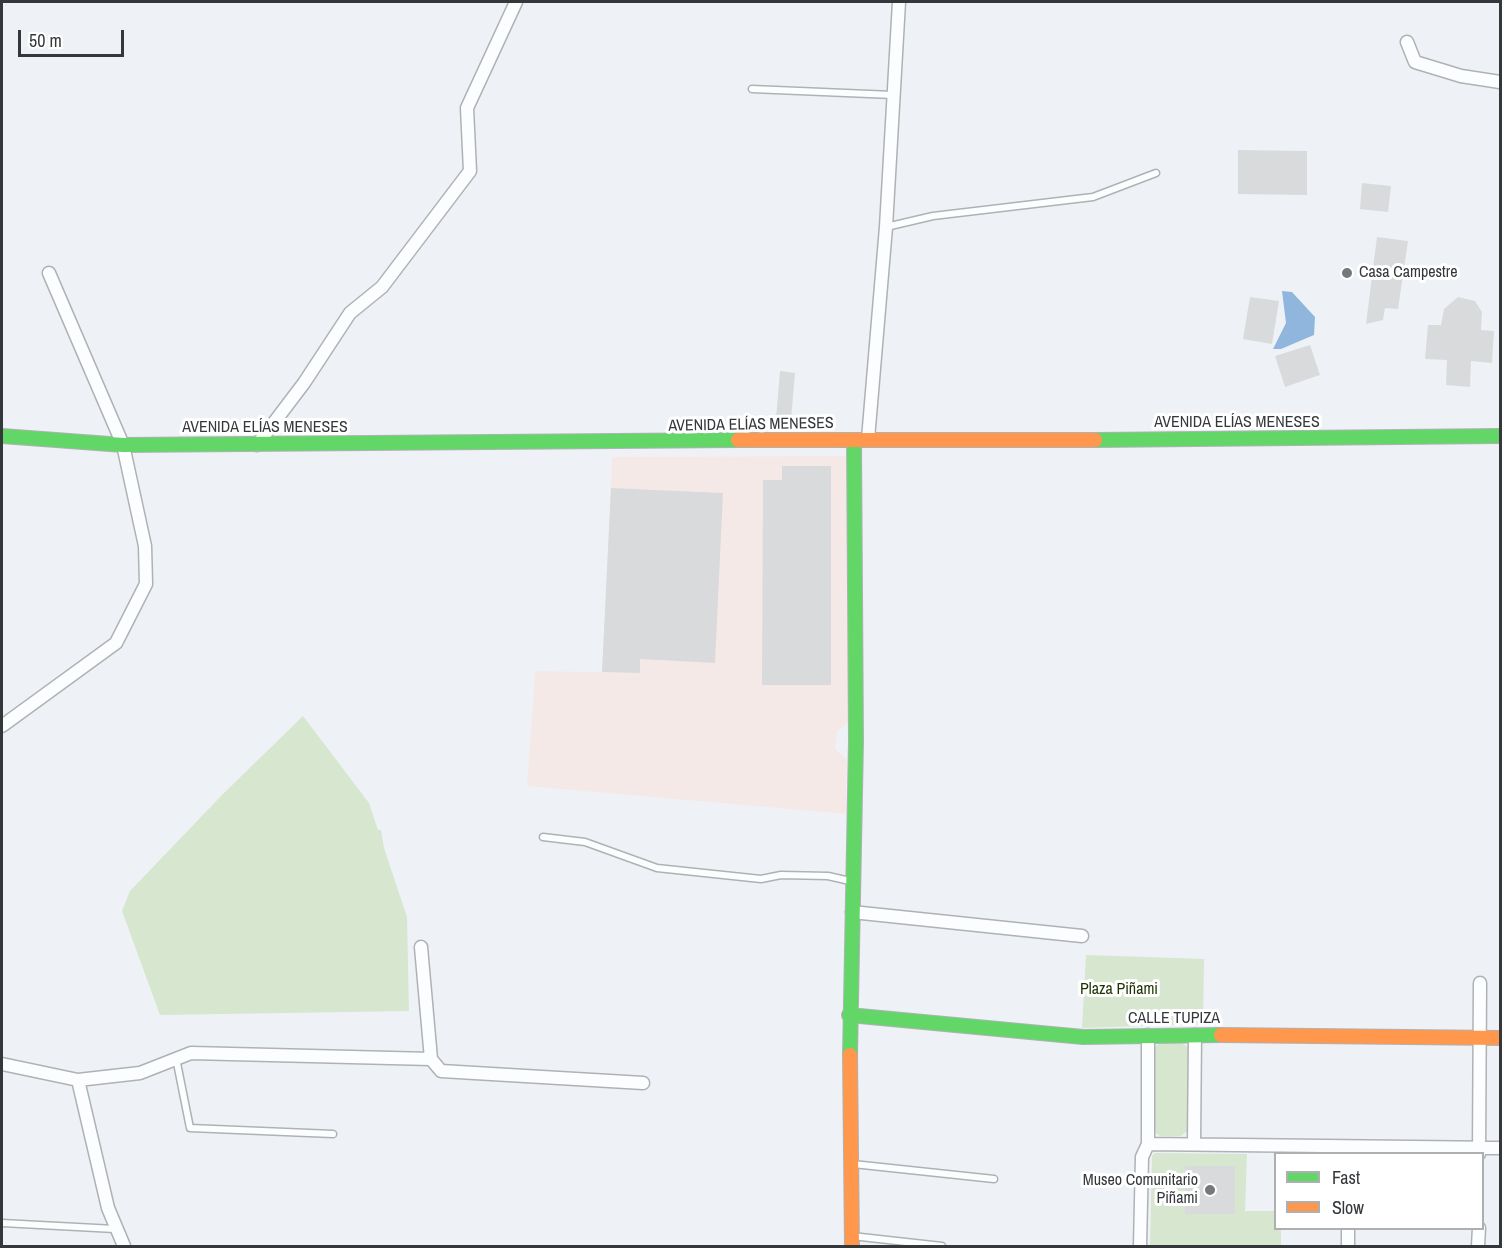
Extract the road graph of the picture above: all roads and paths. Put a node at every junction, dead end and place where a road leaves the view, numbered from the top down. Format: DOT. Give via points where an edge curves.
graph roads {
  1 [pos="516,2"];
  2 [pos="899,2"];
  3 [pos="1407,42"];
  4 [pos="1500,82"];
  5 [pos="752,89"];
  6 [pos="894,95"];
  7 [pos="1156,173"];
  8 [pos="886,227"];
  9 [pos="49,273"];
  10 [pos="2,436"];
  11 [pos="1500,436"];
  12 [pos="861,440"];
  13 [pos="123,445"];
  14 [pos="257,445"];
  15 [pos="2,726"];
  16 [pos="543,837"];
  17 [pos="854,881"];
  18 [pos="852,912"];
  19 [pos="1082,936"];
  20 [pos="421,947"];
  21 [pos="1480,983"];
  22 [pos="849,1015"];
  23 [pos="1148,1035"];
  24 [pos="1195,1035"];
  25 [pos="1480,1038"];
  26 [pos="1500,1038"];
  27 [pos="176,1058"];
  28 [pos="431,1059"];
  29 [pos="2,1064"];
  30 [pos="78,1080"];
  31 [pos="643,1083"];
  32 [pos="333,1134"];
  33 [pos="1194,1143"];
  34 [pos="1148,1144"];
  35 [pos="1500,1148"];
  36 [pos="1349,1149"];
  37 [pos="1479,1150"];
  38 [pos="849,1164"];
  39 [pos="994,1179"];
  40 [pos="2,1223"];
  41 [pos="116,1229"];
  42 [pos="1348,1230"];
  43 [pos="1479,1230"];
  44 [pos="852,1241"];
  45 [pos="124,1246"];
  46 [pos="942,1246"];
  47 [pos="1140,1246"];
  48 [pos="1348,1246"];
  49 [pos="1479,1246"];
  1 -- 14 [label="street" via="467,108 470,171 382,287 350,313"];
  2 -- 6 [label="street"];
  3 -- 4 [label="street" via="1415,62 1461,76"];
  5 -- 6 [label="lane"];
  6 -- 8 [label="street"];
  7 -- 8 [label="lane" via="1093,197 933,216"];
  8 -- 12 [label="street"];
  9 -- 13 [label="street"];
  10 -- 13 [label="main road, AVENIDA ELÍAS MENESES"];
  11 -- 12 [label="main road, AVENIDA ELÍAS MENESES"];
  12 -- 14 [label="main road, AVENIDA ELÍAS MENESES"];
  12 -- 17 [label="main road"];
  13 -- 14 [label="main road, AVENIDA ELÍAS MENESES"];
  13 -- 15 [label="street" via="145,546 146,584 116,643"];
  16 -- 17 [label="lane" via="585,842 657,868 761,879 781,875 828,876"];
  17 -- 18 [label="main road"];
  18 -- 19 [label="street"];
  18 -- 22 [label="main road"];
  20 -- 28 [label="street"];
  21 -- 25 [label="street"];
  22 -- 23 [label="main road, CALLE TUPIZA" via="1083,1037"];
  22 -- 38 [label="main road"];
  23 -- 24 [label="main road, CALLE TUPIZA"];
  23 -- 34 [label="street"];
  24 -- 25 [label="main road, CALLE TUPIZA"];
  24 -- 33 [label="street"];
  25 -- 26 [label="main road, CALLE TUPIZA"];
  25 -- 37 [label="street"];
  27 -- 28 [label="street" via="191,1053"];
  27 -- 30 [label="street" via="140,1072"];
  27 -- 32 [label="lane" via="190,1128"];
  28 -- 31 [label="street" via="441,1071"];
  29 -- 30 [label="street"];
  30 -- 41 [label="street"];
  33 -- 34 [label="street"];
  33 -- 36 [label="street"];
  34 -- 47 [label="street" via="1142,1157"];
  35 -- 37 [label="street"];
  36 -- 37 [label="street"];
  38 -- 39 [label="lane"];
  38 -- 44 [label="main road"];
  40 -- 41 [label="lane"];
  41 -- 45 [label="street"];
  42 -- 48 [label="street"];
  43 -- 49 [label="street"];
  44 -- 46 [label="lane"];
}
